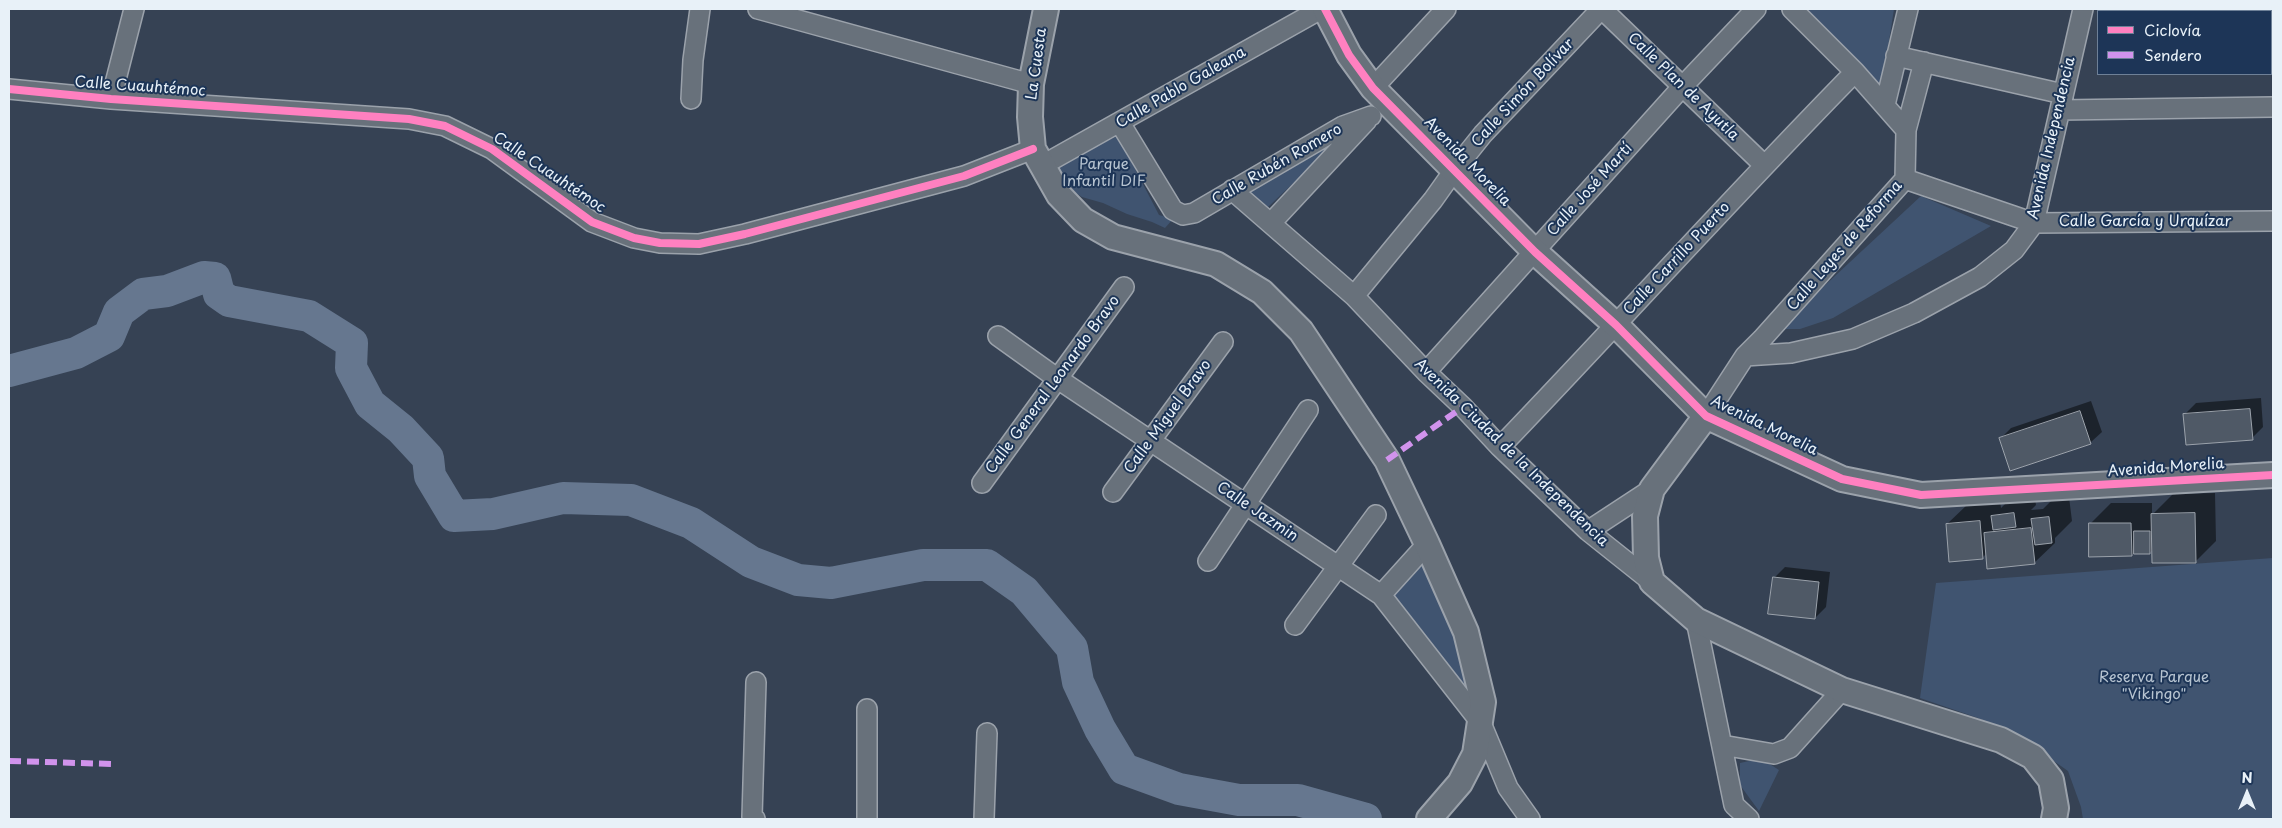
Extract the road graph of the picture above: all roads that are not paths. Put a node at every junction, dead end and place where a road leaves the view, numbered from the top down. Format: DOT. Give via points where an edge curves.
graph roads {
  1 [pos="134,9"];
  2 [pos="700,9"];
  3 [pos="758,9"];
  4 [pos="1046,9"];
  5 [pos="1321,9"];
  6 [pos="1325,9"];
  7 [pos="1446,9"];
  8 [pos="1601,9"];
  9 [pos="1756,9"];
  10 [pos="1792,9"];
  11 [pos="1908,9"];
  12 [pos="2083,9"];
  13 [pos="784,12"];
  14 [pos="1896,56"];
  15 [pos="1924,62"];
  16 [pos="1855,72"];
  17 [pos="1032,84"];
  18 [pos="1682,87"];
  19 [pos="9,89"];
  20 [pos="111,99"];
  21 [pos="691,99"];
  22 [pos="1377,102"];
  23 [pos="2061,102"];
  24 [pos="1885,105"];
  25 [pos="2273,107"];
  26 [pos="1120,123"];
  27 [pos="1906,130"];
  28 [pos="1037,157"];
  29 [pos="1764,165"];
  30 [pos="1455,169"];
  31 [pos="1905,179"];
  32 [pos="1232,190"];
  33 [pos="2273,221"];
  34 [pos="1270,223"];
  35 [pos="2034,223"];
  36 [pos="1535,252"];
  37 [pos="1124,287"];
  38 [pos="1354,296"];
  39 [pos="1616,325"];
  40 [pos="998,336"];
  41 [pos="1223,342"];
  42 [pos="1745,356"];
  43 [pos="1426,372"];
  44 [pos="1058,379"];
  45 [pos="1308,410"];
  46 [pos="1706,416"];
  47 [pos="1150,440"];
  48 [pos="1500,447"];
  49 [pos="2273,475"];
  50 [pos="982,483"];
  51 [pos="1652,488"];
  52 [pos="1113,492"];
  53 [pos="1245,504"];
  54 [pos="1376,515"];
  55 [pos="1588,531"];
  56 [pos="1427,544"];
  57 [pos="1208,561"];
  58 [pos="1337,565"];
  59 [pos="1652,582"];
  60 [pos="1381,595"];
  61 [pos="1696,620"];
  62 [pos="1295,625"];
  63 [pos="756,682"];
  64 [pos="1842,690"];
  65 [pos="867,709"];
  66 [pos="1481,723"];
  67 [pos="987,733"];
  68 [pos="1722,745"];
  69 [pos="1434,815"];
  70 [pos="755,819"];
  71 [pos="867,819"];
  72 [pos="984,819"];
  73 [pos="1530,819"];
  74 [pos="1749,819"];
  75 [pos="2054,819"];
  1 -- 20 [label="street"];
  2 -- 21 [label="street"];
  3 -- 13 [label="street"];
  4 -- 17 [label="street, La Cuesta"];
  5 -- 26 [label="street, Calle Pablo Galeana"];
  6 -- 22 [label="street, Avenida Morelia"];
  7 -- 22 [label="street"];
  8 -- 18 [label="street, Calle Plan de Ayutla"];
  8 -- 30 [label="street, Calle Simón Bolívar" via="1483,134"];
  9 -- 18 [label="street, Calle José Martí"];
  10 -- 16 [label="street"];
  11 -- 14 [label="street"];
  12 -- 23 [label="street, Avenida Independencia"];
  13 -- 17 [label="street"];
  14 -- 15 [label="street"];
  14 -- 24 [label="street"];
  15 -- 23 [label="street"];
  15 -- 27 [label="street, Calle Leyes de Reforma"];
  16 -- 24 [label="street"];
  16 -- 29 [label="street, Calle Carrillo Puerto"];
  17 -- 28 [label="street, La Cuesta" via="1030,117"];
  18 -- 29 [label="street, Calle Plan de Ayutla"];
  18 -- 36 [label="street, Calle José Martí"];
  19 -- 20 [label="street, Calle Cuauhtémoc"];
  20 -- 28 [label="street, Calle Cuauhtémoc" via="409,119 445,126 492,148 592,222 634,238 660,243 699,244 745,234"];
  22 -- 30 [label="street, Avenida Morelia"];
  22 -- 32 [label="street, Calle Rubén Romero" via="1343,126"];
  22 -- 34 [label="street"];
  23 -- 25 [label="street"];
  23 -- 35 [label="street, Avenida Independencia"];
  24 -- 27 [label="street"];
  26 -- 28 [label="street, Calle Pablo Galeana"];
  26 -- 32 [label="street, Calle Rubén Romero" via="1173,210 1183,215 1194,213"];
  27 -- 31 [label="street, Calle Leyes de Reforma"];
  28 -- 56 [label="street" via="1059,195 1083,220 1113,236 1216,264 1262,292 1301,331 1387,460"];
  29 -- 39 [label="street, Calle Carrillo Puerto"];
  30 -- 36 [label="street, Avenida Morelia"];
  30 -- 38 [label="street, Calle Simón Bolívar"];
  31 -- 35 [label="street, Calle García y Urquízar"];
  31 -- 42 [label="street, Calle Leyes de Reforma"];
  32 -- 34 [label="street, Avenida Ciudad de la Independencia"];
  33 -- 35 [label="street, Calle García y Urquízar"];
  34 -- 38 [label="street, Avenida Ciudad de la Independencia"];
  35 -- 42 [label="street, Avenida Independencia" via="2014,250 1980,277 1914,313 1854,338 1791,353"];
  36 -- 39 [label="street, Avenida Morelia"];
  36 -- 43 [label="street, Calle José Martí"];
  37 -- 44 [label="street, Calle General Leonardo Bravo"];
  38 -- 43 [label="street, Avenida Ciudad de la Independencia"];
  39 -- 46 [label="street, Avenida Morelia"];
  39 -- 48 [label="street, Calle Carrillo Puerto"];
  40 -- 44 [label="street, Calle Jazmin"];
  41 -- 47 [label="street, Calle Miguel Bravo"];
  42 -- 46 [label="street"];
  43 -- 48 [label="street, Avenida Ciudad de la Independencia" via="1464,406"];
  44 -- 47 [label="street, Calle Jazmin"];
  44 -- 50 [label="street, Calle General Leonardo Bravo"];
  45 -- 53 [label="street"];
  46 -- 49 [label="street, Avenida Morelia" via="1842,478 1921,495"];
  46 -- 51 [label="street"];
  47 -- 52 [label="street, Calle Miguel Bravo"];
  47 -- 53 [label="street, Calle Jazmin"];
  48 -- 55 [label="street, Avenida Ciudad de la Independencia"];
  51 -- 55 [label="street"];
  51 -- 59 [label="street" via="1646,516 1646,558"];
  53 -- 57 [label="street"];
  53 -- 58 [label="street, Calle Jazmin"];
  54 -- 58 [label="street"];
  55 -- 59 [label="street, Avenida Ciudad de la Independencia"];
  56 -- 60 [label="street"];
  56 -- 66 [label="street" via="1466,632 1483,702"];
  58 -- 60 [label="street, Calle Jazmin"];
  58 -- 62 [label="street"];
  59 -- 61 [label="street, Avenida Ciudad de la Independencia"];
  60 -- 66 [label="street, Calle Jazmin"];
  61 -- 64 [label="street, Avenida Ciudad de la Independencia"];
  61 -- 68 [label="street"];
  63 -- 70 [label="street" via="752,817"];
  64 -- 68 [label="street" via="1790,748 1774,754"];
  64 -- 75 [label="street, Avenida Ciudad de la Independencia" via="2001,740 2034,757 2051,780 2056,808"];
  65 -- 71 [label="street"];
  66 -- 69 [label="street" via="1475,754 1460,783"];
  66 -- 73 [label="street, Calle Jazmin" via="1508,788"];
  67 -- 72 [label="street"];
  68 -- 74 [label="street" via="1734,805"];
}
